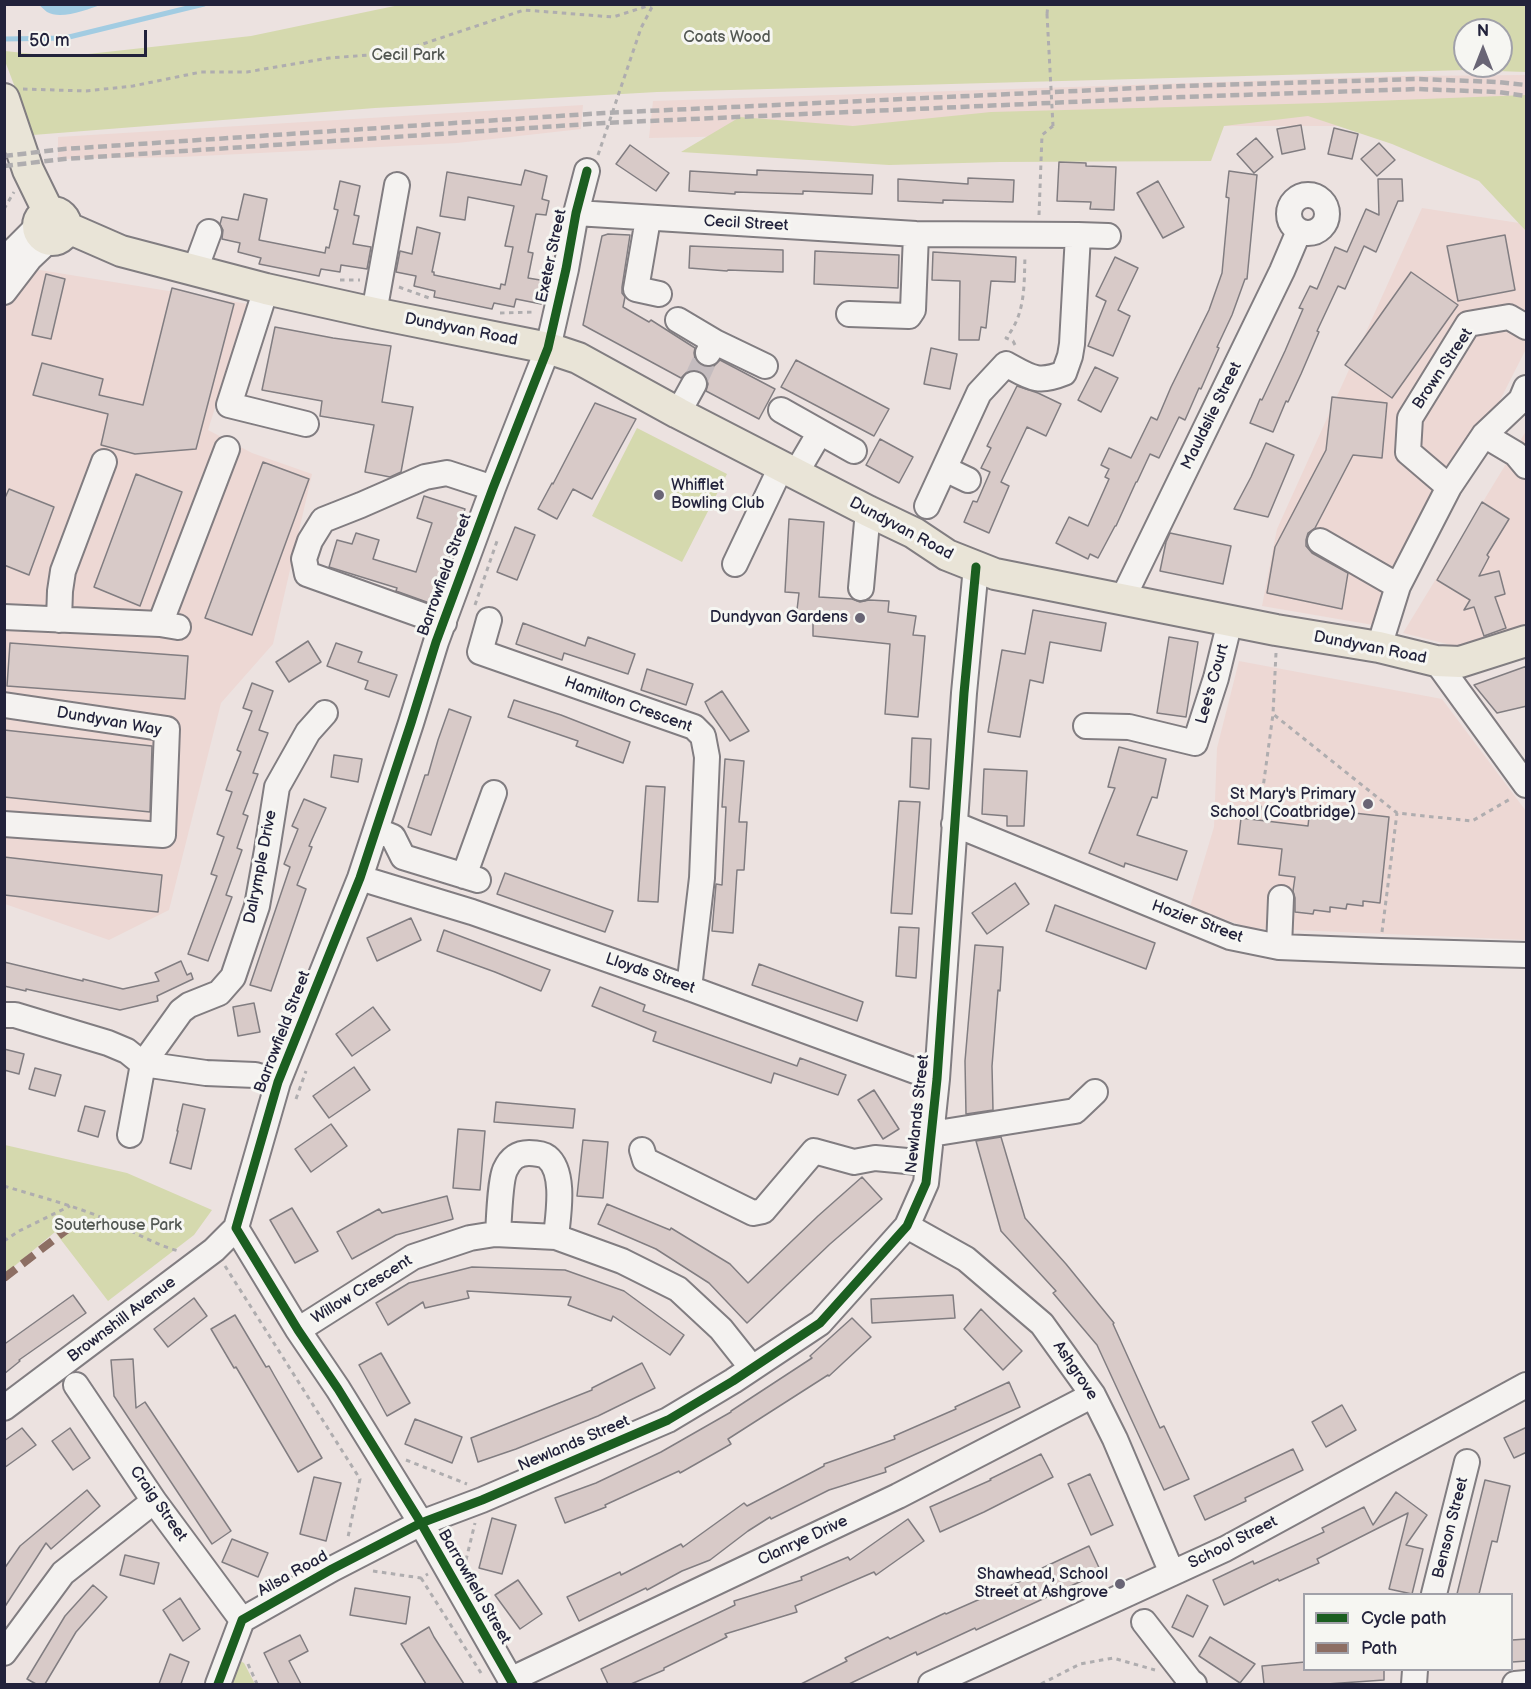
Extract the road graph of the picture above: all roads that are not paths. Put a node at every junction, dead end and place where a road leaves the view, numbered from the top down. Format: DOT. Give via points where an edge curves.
graph roads {
  1 [pos="10,94"];
  2 [pos="586,171"];
  3 [pos="397,185"];
  4 [pos="576,213"];
  5 [pos="648,219"];
  6 [pos="51,226"];
  7 [pos="1299,231"];
  8 [pos="209,232"];
  9 [pos="916,234"];
  10 [pos="1078,236"];
  11 [pos="1108,236"];
  12 [pos="4,266"];
  13 [pos="195,270"];
  14 [pos="266,289"];
  15 [pos="4,292"];
  16 [pos="659,294"];
  17 [pos="374,313"];
  18 [pos="849,314"];
  19 [pos="678,320"];
  20 [pos="1527,327"];
  21 [pos="548,348"];
  22 [pos="765,366"];
  23 [pos="693,384"];
  24 [pos="1527,388"];
  25 [pos="781,410"];
  26 [pos="678,412"];
  27 [pos="306,424"];
  28 [pos="820,432"];
  29 [pos="1484,435"];
  30 [pos="227,449"];
  31 [pos="854,451"];
  32 [pos="104,462"];
  33 [pos="1527,466"];
  34 [pos="789,469"];
  35 [pos="945,469"];
  36 [pos="968,480"];
  37 [pos="493,488"];
  38 [pos="1449,488"];
  39 [pos="927,506"];
  40 [pos="868,511"];
  41 [pos="1320,541"];
  42 [pos="735,564"];
  43 [pos="976,567"];
  44 [pos="1398,586"];
  45 [pos="861,588"];
  46 [pos="1122,600"];
  47 [pos="480,616"];
  48 [pos="4,617"];
  49 [pos="59,620"];
  50 [pos="1230,621"];
  51 [pos="444,623"];
  52 [pos="1527,641"];
  53 [pos="1379,647"];
  54 [pos="1436,660"];
  55 [pos="4,705"];
  56 [pos="325,712"];
  57 [pos="1086,726"];
  58 [pos="1521,790"];
  59 [pos="494,793"];
  60 [pos="4,824"];
  61 [pos="954,824"];
  62 [pos="376,830"];
  63 [pos="360,878"];
  64 [pos="1281,898"];
  65 [pos="1279,946"];
  66 [pos="1527,955"];
  67 [pos="689,988"];
  68 [pos="4,1015"];
  69 [pos="143,1064"];
  70 [pos="937,1079"];
  71 [pos="278,1082"];
  72 [pos="1095,1092"];
  73 [pos="931,1134"];
  74 [pos="130,1135"];
  75 [pos="642,1150"];
  76 [pos="928,1163"];
  77 [pos="907,1226"];
  78 [pos="236,1228"];
  79 [pos="498,1234"];
  80 [pos="556,1237"];
  81 [pos="298,1330"];
  82 [pos="752,1368"];
  83 [pos="76,1385"];
  84 [pos="1527,1385"];
  85 [pos="1093,1395"];
  86 [pos="4,1408"];
  87 [pos="1467,1462"];
  88 [pos="154,1501"];
  89 [pos="421,1522"];
  90 [pos="1172,1573"];
  91 [pos="1434,1593"];
  92 [pos="242,1620"];
  93 [pos="1144,1622"];
  94 [pos="4,1653"];
  95 [pos="960,1679"];
  96 [pos="512,1682"];
  97 [pos="1527,1683"];
  98 [pos="218,1684"];
  99 [pos="931,1684"];
  100 [pos="1194,1684"];
  101 [pos="1515,1684"];
  1 -- 6 [label="main road" via="28,170"];
  2 -- 4 [label="street, Exeter Street"];
  3 -- 17 [label="street"];
  4 -- 5 [label="street, Cecil Street"];
  4 -- 21 [label="street, Exeter Street"];
  5 -- 9 [label="street, Cecil Street"];
  5 -- 16 [label="street" via="636,289"];
  6 -- 12 [label="street" via="7,257"];
  6 -- 13 [label="main road, Dundyvan Road" via="121,251"];
  6 -- 15 [label="street"];
  7 -- 46 [label="street, Mauldslie Street"];
  8 -- 13 [label="street"];
  9 -- 10 [label="street, Cecil Street"];
  9 -- 18 [label="street" via="913,310 909,316"];
  10 -- 11 [label="street, Cecil Street"];
  10 -- 35 [label="street" via="1072,344 1064,373 1038,380 1028,376 1012,357 979,393"];
  13 -- 14 [label="main road, Dundyvan Road"];
  14 -- 17 [label="main road, Dundyvan Road"];
  14 -- 27 [label="street" via="229,405"];
  17 -- 21 [label="main road, Dundyvan Road"];
  19 -- 22 [label="street" via="711,347"];
  20 -- 38 [label="street, Brown Street" via="1509,317 1468,324 1410,418 1408,452"];
  21 -- 26 [label="main road, Dundyvan Road" via="578,358"];
  21 -- 37 [label="street, Barrowfield Street"];
  23 -- 26 [label="street"];
  24 -- 29 [label="street" via="1521,400"];
  25 -- 28 [label="street"];
  26 -- 34 [label="main road, Dundyvan Road"];
  28 -- 31 [label="street"];
  28 -- 34 [label="street"];
  29 -- 33 [label="street" via="1516,454"];
  29 -- 38 [label="street"];
  30 -- 49 [label="street" via="169,626"];
  32 -- 49 [label="street" via="63,571"];
  34 -- 40 [label="main road, Dundyvan Road"];
  34 -- 42 [label="street"];
  35 -- 36 [label="street"];
  35 -- 39 [label="street"];
  37 -- 51 [label="street, Barrowfield Street"];
  37 -- 51 [label="street" via="447,473 425,477 323,520 310,541 304,559 307,574"];
  38 -- 44 [label="street"];
  40 -- 43 [label="main road, Dundyvan Road"];
  40 -- 45 [label="street"];
  41 -- 44 [label="street"];
  43 -- 46 [label="main road, Dundyvan Road"];
  43 -- 61 [label="street, Newlands Street"];
  44 -- 53 [label="street"];
  46 -- 50 [label="main road, Dundyvan Road"];
  47 -- 67 [label="street, Hamilton Crescent" via="480,652 694,728 704,736 702,878"];
  48 -- 49 [label="street"];
  50 -- 53 [label="main road, Dundyvan Road"];
  50 -- 57 [label="street, Lee's Court" via="1196,743 1129,727"];
  51 -- 62 [label="street, Barrowfield Street"];
  52 -- 54 [label="main road, Dundyvan Road" via="1460,662"];
  53 -- 54 [label="main road, Dundyvan Road"];
  54 -- 58 [label="street"];
  55 -- 60 [label="street, Dundyvan Way" via="167,729 163,835"];
  56 -- 69 [label="street, Dalrymple Drive" via="308,732 276,787 257,906 233,977 219,993 181,1011"];
  59 -- 62 [label="street" via="471,878 404,857 393,837"];
  61 -- 65 [label="street, Hozier Street" via="1230,937"];
  61 -- 70 [label="street, Newlands Street"];
  62 -- 63 [label="street, Barrowfield Street"];
  63 -- 67 [label="street, Lloyds Street" via="472,912"];
  63 -- 71 [label="street, Barrowfield Street"];
  64 -- 65 [label="street"];
  65 -- 66 [label="street, Hozier Street"];
  67 -- 70 [label="street, Lloyds Street"];
  68 -- 69 [label="street" via="108,1043"];
  69 -- 71 [label="street" via="206,1074 255,1075"];
  69 -- 74 [label="street"];
  70 -- 73 [label="street, Newlands Street"];
  71 -- 78 [label="street, Barrowfield Street"];
  72 -- 73 [label="street" via="1076,1111"];
  73 -- 76 [label="street, Newlands Street"];
  75 -- 76 [label="street" via="645,1160 753,1213 763,1211 814,1151 854,1162 875,1158"];
  76 -- 77 [label="street, Newlands Street" via="926,1183"];
  77 -- 82 [label="street, Newlands Street" via="820,1323"];
  77 -- 85 [label="street, Ashgrove" via="966,1259 1042,1324"];
  78 -- 81 [label="street, Barrowfield Street"];
  78 -- 86 [label="street, Brownshill Avenue" via="209,1254"];
  79 -- 80 [label="street, Willow Crescent"];
  79 -- 80 [label="street" via="503,1172 519,1154 531,1153 546,1156 558,1179"];
  79 -- 81 [label="street, Willow Crescent" via="470,1238 413,1257"];
  80 -- 82 [label="street, Willow Crescent" via="622,1261 678,1289 721,1329"];
  81 -- 89 [label="street, Barrowfield Street"];
  82 -- 89 [label="street, Newlands Street" via="668,1420 488,1498"];
  83 -- 88 [label="street, Craig Street"];
  84 -- 90 [label="street, School Street" via="1225,1549"];
  85 -- 90 [label="street, Ashgrove"];
  85 -- 96 [label="street, Clanrye Drive" via="898,1496"];
  87 -- 91 [label="street, Benson Street"];
  88 -- 92 [label="street, Craig Street"];
  88 -- 94 [label="street" via="63,1573"];
  89 -- 92 [label="street, Ailsa Road"];
  89 -- 96 [label="street, Barrowfield Street"];
  90 -- 95 [label="street, School Street"];
  92 -- 98 [label="street"];
  93 -- 100 [label="street"];
  95 -- 99 [label="street, School Street"];
  97 -- 101 [label="street"];
}
